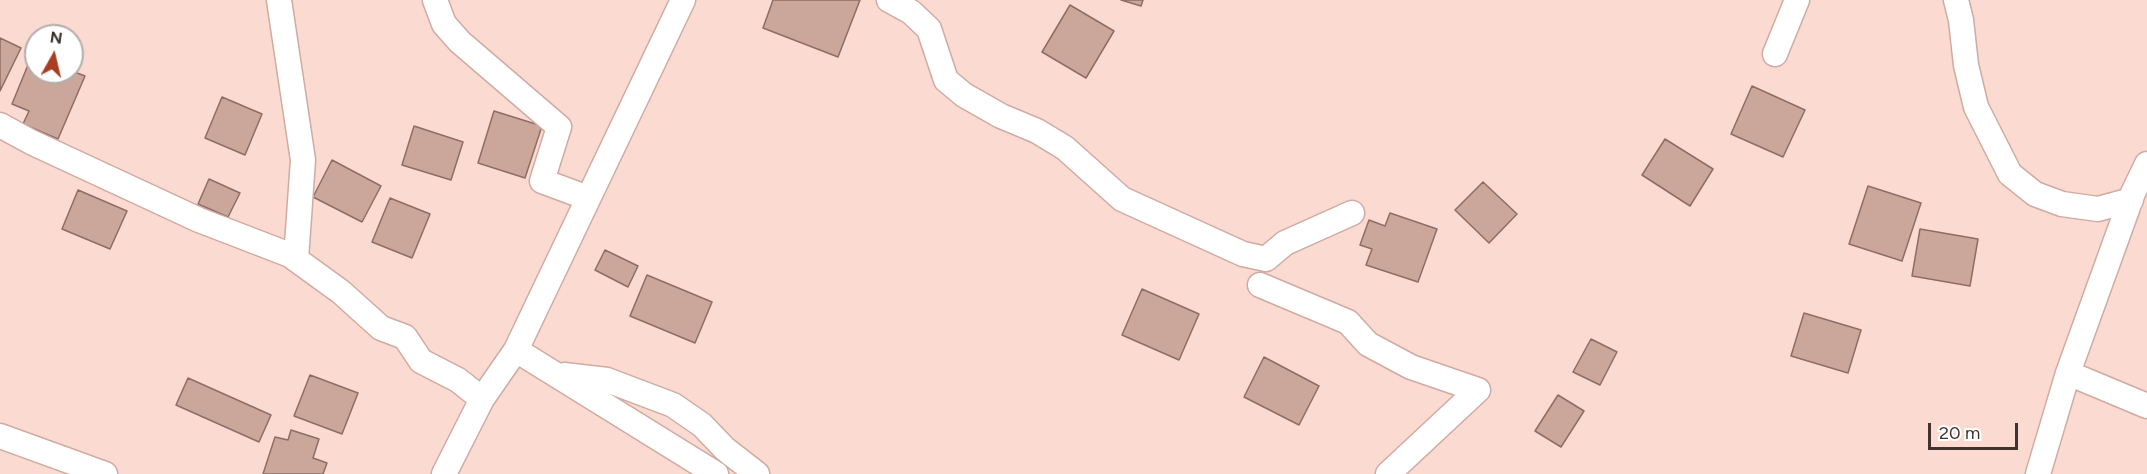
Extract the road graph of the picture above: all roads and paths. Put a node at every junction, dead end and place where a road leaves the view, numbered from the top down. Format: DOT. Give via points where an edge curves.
graph roads {
  1 [pos="279,0"];
  2 [pos="435,0"];
  3 [pos="663,0"];
  4 [pos="683,0"];
  5 [pos="889,0"];
  6 [pos="1797,0"];
  7 [pos="1956,0"];
  8 [pos="669,28"];
  9 [pos="1775,54"];
  10 [pos="0,125"];
  11 [pos="2147,164"];
  12 [pos="588,198"];
  13 [pos="2131,200"];
  14 [pos="1352,213"];
  15 [pos="296,259"];
  16 [pos="1260,285"];
  17 [pos="516,350"];
  18 [pos="2068,373"];
  19 [pos="555,374"];
  20 [pos="482,399"];
  21 [pos="2147,405"];
  22 [pos="0,436"];
  23 [pos="105,474"];
  24 [pos="444,474"];
  25 [pos="716,474"];
  26 [pos="757,474"];
  27 [pos="1388,474"];
  28 [pos="2038,474"];
  1 -- 15 [label="street" via="303,160"];
  2 -- 12 [label="street" via="444,24 460,42 559,127 542,181"];
  3 -- 8 [label="street"];
  4 -- 8 [label="street"];
  5 -- 14 [label="street" via="929,29 946,80 964,95 1065,148 1122,199 1243,254 1266,259 1285,243"];
  6 -- 9 [label="street"];
  7 -- 13 [label="street" via="1976,107 2010,174 2035,194 2062,204 2098,209"];
  8 -- 12 [label="street"];
  10 -- 15 [label="street" via="199,220"];
  11 -- 13 [label="street"];
  12 -- 17 [label="street"];
  13 -- 18 [label="street"];
  15 -- 20 [label="street" via="381,328 405,337 421,361"];
  16 -- 27 [label="street" via="1348,322 1368,344 1412,367 1478,390"];
  17 -- 19 [label="street"];
  17 -- 20 [label="street"];
  18 -- 21 [label="street"];
  18 -- 28 [label="street"];
  19 -- 25 [label="street"];
  19 -- 26 [label="street" via="607,380 673,405"];
  20 -- 24 [label="street"];
  22 -- 23 [label="street"];
}
